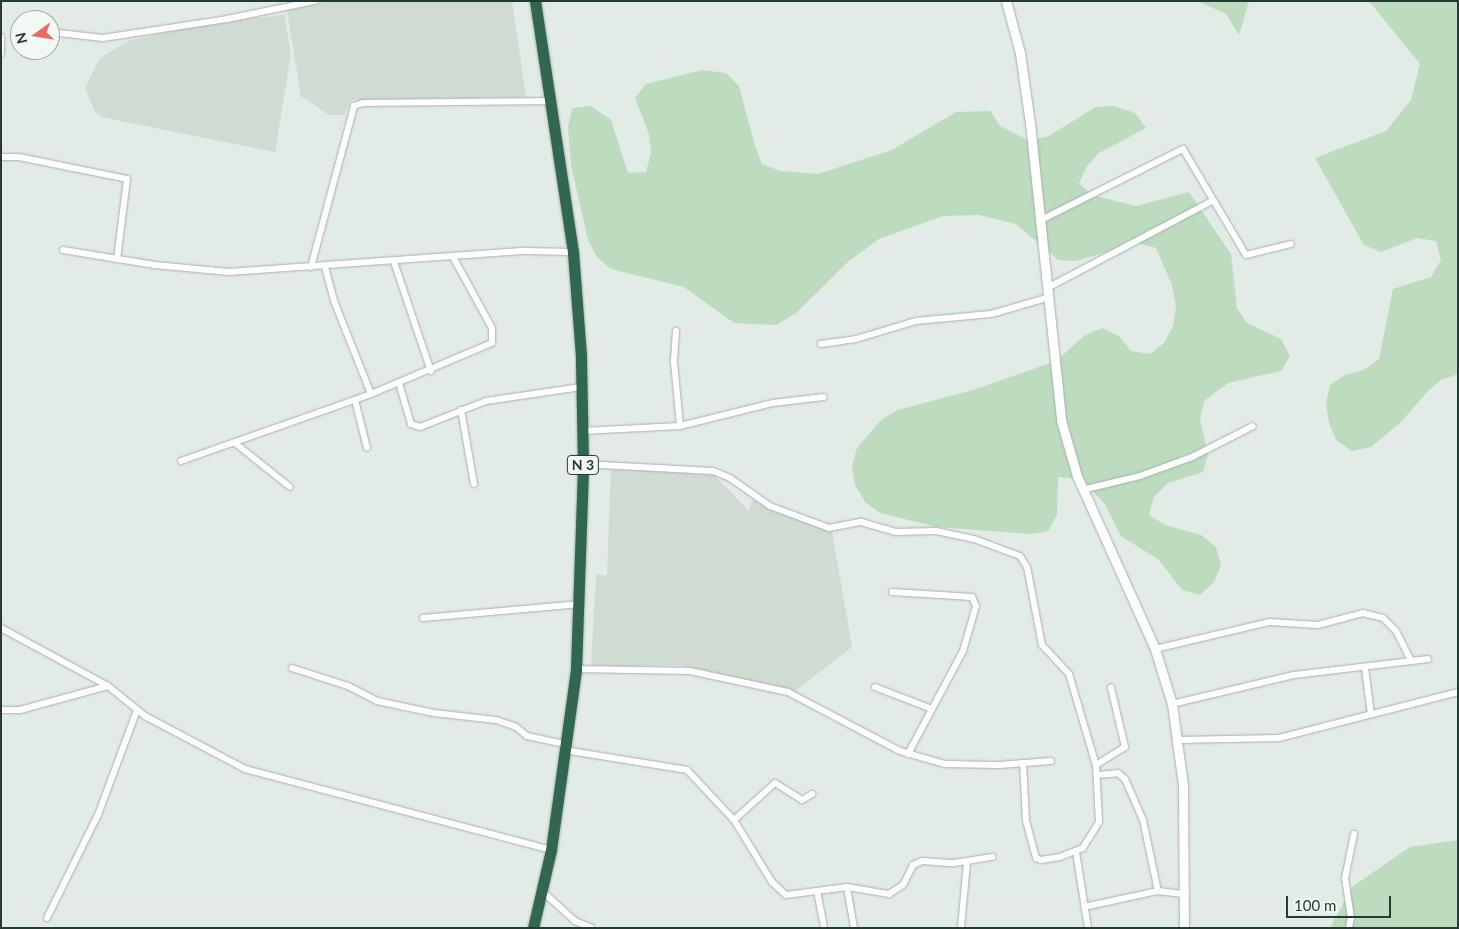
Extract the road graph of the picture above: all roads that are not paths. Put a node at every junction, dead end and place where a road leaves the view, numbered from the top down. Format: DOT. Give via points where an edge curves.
graph roads {
  1 [pos="315,1"];
  2 [pos="535,1"];
  3 [pos="1006,1"];
  4 [pos="60,33"];
  5 [pos="1,37"];
  6 [pos="1,53"];
  7 [pos="551,100"];
  8 [pos="1,157"];
  9 [pos="1212,201"];
  10 [pos="1039,222"];
  11 [pos="1291,244"];
  12 [pos="63,250"];
  13 [pos="573,252"];
  14 [pos="453,257"];
  15 [pos="118,259"];
  16 [pos="394,262"];
  17 [pos="325,267"];
  18 [pos="311,268"];
  19 [pos="1049,292"];
  20 [pos="676,331"];
  21 [pos="821,344"];
  22 [pos="431,371"];
  23 [pos="399,383"];
  24 [pos="581,387"];
  25 [pos="371,394"];
  26 [pos="824,396"];
  27 [pos="355,400"];
  28 [pos="461,410"];
  29 [pos="680,426"];
  30 [pos="1254,426"];
  31 [pos="582,431"];
  32 [pos="235,443"];
  33 [pos="367,448"];
  34 [pos="181,461"];
  35 [pos="583,464"];
  36 [pos="474,484"];
  37 [pos="290,487"];
  38 [pos="1082,490"];
  39 [pos="892,592"];
  40 [pos="580,604"];
  41 [pos="423,618"];
  42 [pos="1,628"];
  43 [pos="1154,649"];
  44 [pos="1428,659"];
  45 [pos="1411,661"];
  46 [pos="292,668"];
  47 [pos="576,668"];
  48 [pos="1364,668"];
  49 [pos="108,686"];
  50 [pos="875,687"];
  51 [pos="1111,688"];
  52 [pos="1458,692"];
  53 [pos="1172,704"];
  54 [pos="932,709"];
  55 [pos="1,710"];
  56 [pos="137,710"];
  57 [pos="1371,714"];
  58 [pos="1179,740"];
  59 [pos="564,747"];
  60 [pos="908,754"];
  61 [pos="1051,761"];
  62 [pos="1024,763"];
  63 [pos="1096,765"];
  64 [pos="1098,775"];
  65 [pos="812,794"];
  66 [pos="734,820"];
  67 [pos="1354,834"];
  68 [pos="550,850"];
  69 [pos="1076,852"];
  70 [pos="993,857"];
  71 [pos="967,862"];
  72 [pos="846,887"];
  73 [pos="542,891"];
  74 [pos="817,891"];
  75 [pos="1158,891"];
  76 [pos="1183,894"];
  77 [pos="1084,907"];
  78 [pos="47,918"];
  79 [pos="533,928"];
  80 [pos="592,928"];
  81 [pos="824,928"];
  82 [pos="854,928"];
  83 [pos="961,928"];
  84 [pos="1088,928"];
  85 [pos="1184,928"];
  86 [pos="1349,928"];
  1 -- 4 [label="street" via="227,19 103,38"];
  2 -- 7 [label="highway, N 3"];
  3 -- 10 [label="main road" via="1020,53"];
  5 -- 6 [label="street"];
  7 -- 13 [label="highway, N 3"];
  7 -- 18 [label="street" via="363,102 354,106"];
  8 -- 15 [label="street" via="19,156 126,179"];
  9 -- 10 [label="street" via="1185,151 1180,149"];
  9 -- 11 [label="street" via="1246,255"];
  9 -- 19 [label="street"];
  10 -- 19 [label="main road"];
  12 -- 15 [label="street"];
  13 -- 14 [label="street" via="525,251"];
  13 -- 24 [label="highway, N 3"];
  14 -- 16 [label="street"];
  14 -- 22 [label="street" via="492,328 494,339 492,343"];
  15 -- 18 [label="street" via="229,272"];
  16 -- 17 [label="street"];
  16 -- 22 [label="street"];
  17 -- 18 [label="street"];
  17 -- 25 [label="street" via="334,301"];
  19 -- 21 [label="street" via="990,314 916,321"];
  19 -- 38 [label="main road" via="1061,420"];
  20 -- 29 [label="street" via="674,362"];
  22 -- 23 [label="street"];
  23 -- 25 [label="street"];
  23 -- 28 [label="street" via="415,426"];
  24 -- 28 [label="street" via="486,401"];
  24 -- 31 [label="highway, N 3"];
  25 -- 27 [label="street"];
  26 -- 29 [label="street" via="773,402"];
  27 -- 32 [label="street"];
  27 -- 33 [label="street"];
  28 -- 36 [label="street"];
  29 -- 31 [label="street"];
  30 -- 38 [label="street" via="1192,457 1140,476"];
  31 -- 35 [label="highway, N 3"];
  32 -- 34 [label="street"];
  32 -- 37 [label="street"];
  35 -- 40 [label="highway, N 3"];
  35 -- 63 [label="street" via="713,471 730,478 770,506 829,528 861,522 896,532 936,531 974,539 1020,556 1027,567 1042,645 1069,674"];
  38 -- 43 [label="main road"];
  39 -- 54 [label="street" via="975,599 975,619 963,651"];
  40 -- 41 [label="street"];
  40 -- 47 [label="highway, N 3"];
  42 -- 49 [label="street"];
  43 -- 45 [label="street" via="1269,622 1318,625 1363,613 1383,618 1396,631"];
  43 -- 53 [label="main road"];
  44 -- 45 [label="street"];
  45 -- 48 [label="street"];
  46 -- 59 [label="street" via="391,704 484,721 496,720 516,727 527,736"];
  47 -- 59 [label="highway, N 3"];
  47 -- 60 [label="street" via="690,670 788,692"];
  48 -- 53 [label="street" via="1294,675"];
  48 -- 57 [label="street"];
  49 -- 55 [label="street" via="20,710"];
  49 -- 56 [label="street"];
  50 -- 54 [label="street"];
  51 -- 63 [label="street" via="1125,747"];
  52 -- 57 [label="street"];
  53 -- 58 [label="main road"];
  54 -- 60 [label="street"];
  56 -- 68 [label="street" via="245,769"];
  56 -- 78 [label="street" via="98,815"];
  57 -- 58 [label="street" via="1279,738"];
  58 -- 76 [label="main road" via="1183,785"];
  59 -- 66 [label="street" via="649,766 680,767 694,777"];
  59 -- 68 [label="highway, N 3"];
  60 -- 62 [label="street" via="957,766"];
  61 -- 62 [label="street"];
  62 -- 69 [label="street" via="1026,820 1036,858 1042,860"];
  63 -- 64 [label="street"];
  64 -- 69 [label="street" via="1099,822 1087,845"];
  64 -- 75 [label="street" via="1118,774 1125,779 1143,820"];
  65 -- 66 [label="street" via="802,800 775,783"];
  66 -- 74 [label="street" via="780,892 786,895"];
  67 -- 86 [label="street" via="1346,878 1351,918"];
  68 -- 73 [label="highway, N 3"];
  69 -- 77 [label="street"];
  70 -- 71 [label="street"];
  71 -- 72 [label="street" via="917,863 903,885 889,894"];
  71 -- 83 [label="street"];
  72 -- 74 [label="street"];
  72 -- 82 [label="street"];
  73 -- 79 [label="highway, N 3"];
  73 -- 80 [label="street" via="575,921"];
  74 -- 81 [label="street"];
  75 -- 76 [label="street"];
  75 -- 77 [label="street"];
  76 -- 85 [label="main road"];
  77 -- 84 [label="street"];
}
